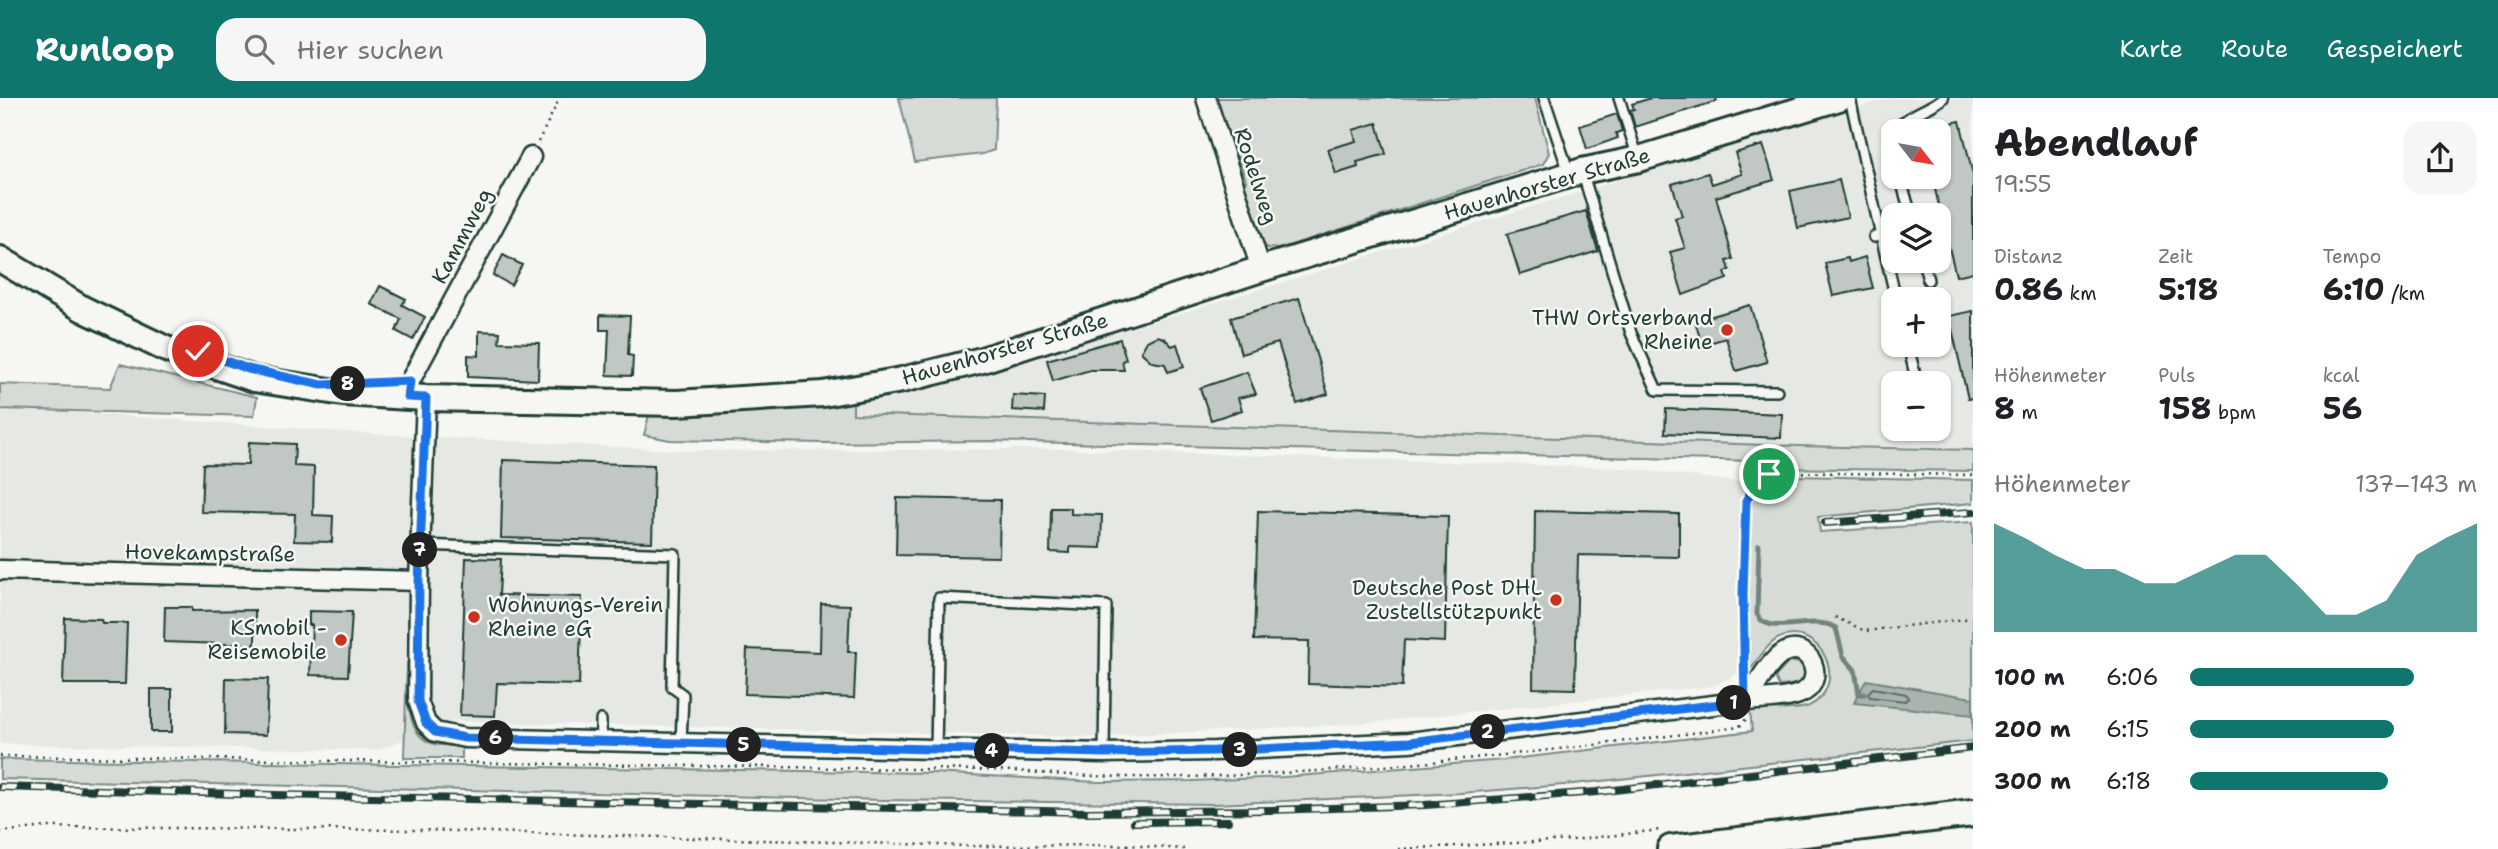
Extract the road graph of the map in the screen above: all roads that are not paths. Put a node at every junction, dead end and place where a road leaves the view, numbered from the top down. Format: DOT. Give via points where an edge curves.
graph roads {
  1 [pos="1206,98"];
  2 [pos="1544,98"];
  3 [pos="1619,98"];
  4 [pos="1839,98"];
  5 [pos="1850,98"];
  6 [pos="1943,98"];
  7 [pos="1908,119"];
  8 [pos="531,157"];
  9 [pos="1639,159"];
  10 [pos="1576,173"];
  11 [pos="0,259"];
  12 [pos="1261,269"];
  13 [pos="1926,273"];
  14 [pos="1928,280"];
  15 [pos="1892,287"];
  16 [pos="1777,391"];
  17 [pos="417,397"];
  18 [pos="420,545"];
  19 [pos="0,570"];
  20 [pos="419,581"];
  21 [pos="1745,701"];
  22 [pos="601,720"];
  23 [pos="601,741"];
  24 [pos="681,743"];
  25 [pos="936,749"];
  26 [pos="1104,753"];
  27 [pos="1973,813"];
  28 [pos="1671,849"];
  1 -- 12 [label="street, Rodelweg"];
  2 -- 10 [label="lane"];
  3 -- 9 [label="lane"];
  4 -- 9 [label="street, Hauenhorster Straße"];
  5 -- 15 [label="lane" via="1877,236"];
  6 -- 7 [label="lane"];
  8 -- 17 [label="street, Kammweg" via="410,381"];
  9 -- 10 [label="street, Hauenhorster Straße"];
  10 -- 12 [label="street, Hauenhorster Straße"];
  10 -- 16 [label="lane" via="1631,333 1657,390"];
  11 -- 17 [label="street, Hauenhorster Straße" via="83,309 166,349 254,379 343,393"];
  12 -- 17 [label="street, Hauenhorster Straße" via="982,360 823,394 677,403"];
  13 -- 14 [label="lane"];
  17 -- 18 [label="street, Kammweg"];
  18 -- 20 [label="street, Kammweg"];
  18 -- 24 [label="lane" via="675,554 672,687 683,695"];
  19 -- 20 [label="street, Hovekampstraße"];
  20 -- 23 [label="street, Kammweg" via="418,701 426,723 435,732 465,738"];
  21 -- 26 [label="street" via="1409,742"];
  22 -- 23 [label="lane"];
  23 -- 24 [label="street"];
  24 -- 25 [label="street"];
  25 -- 26 [label="street"];
  25 -- 26 [label="lane" via="939,598 1106,606"];
  27 -- 28 [label="main road"];
}
